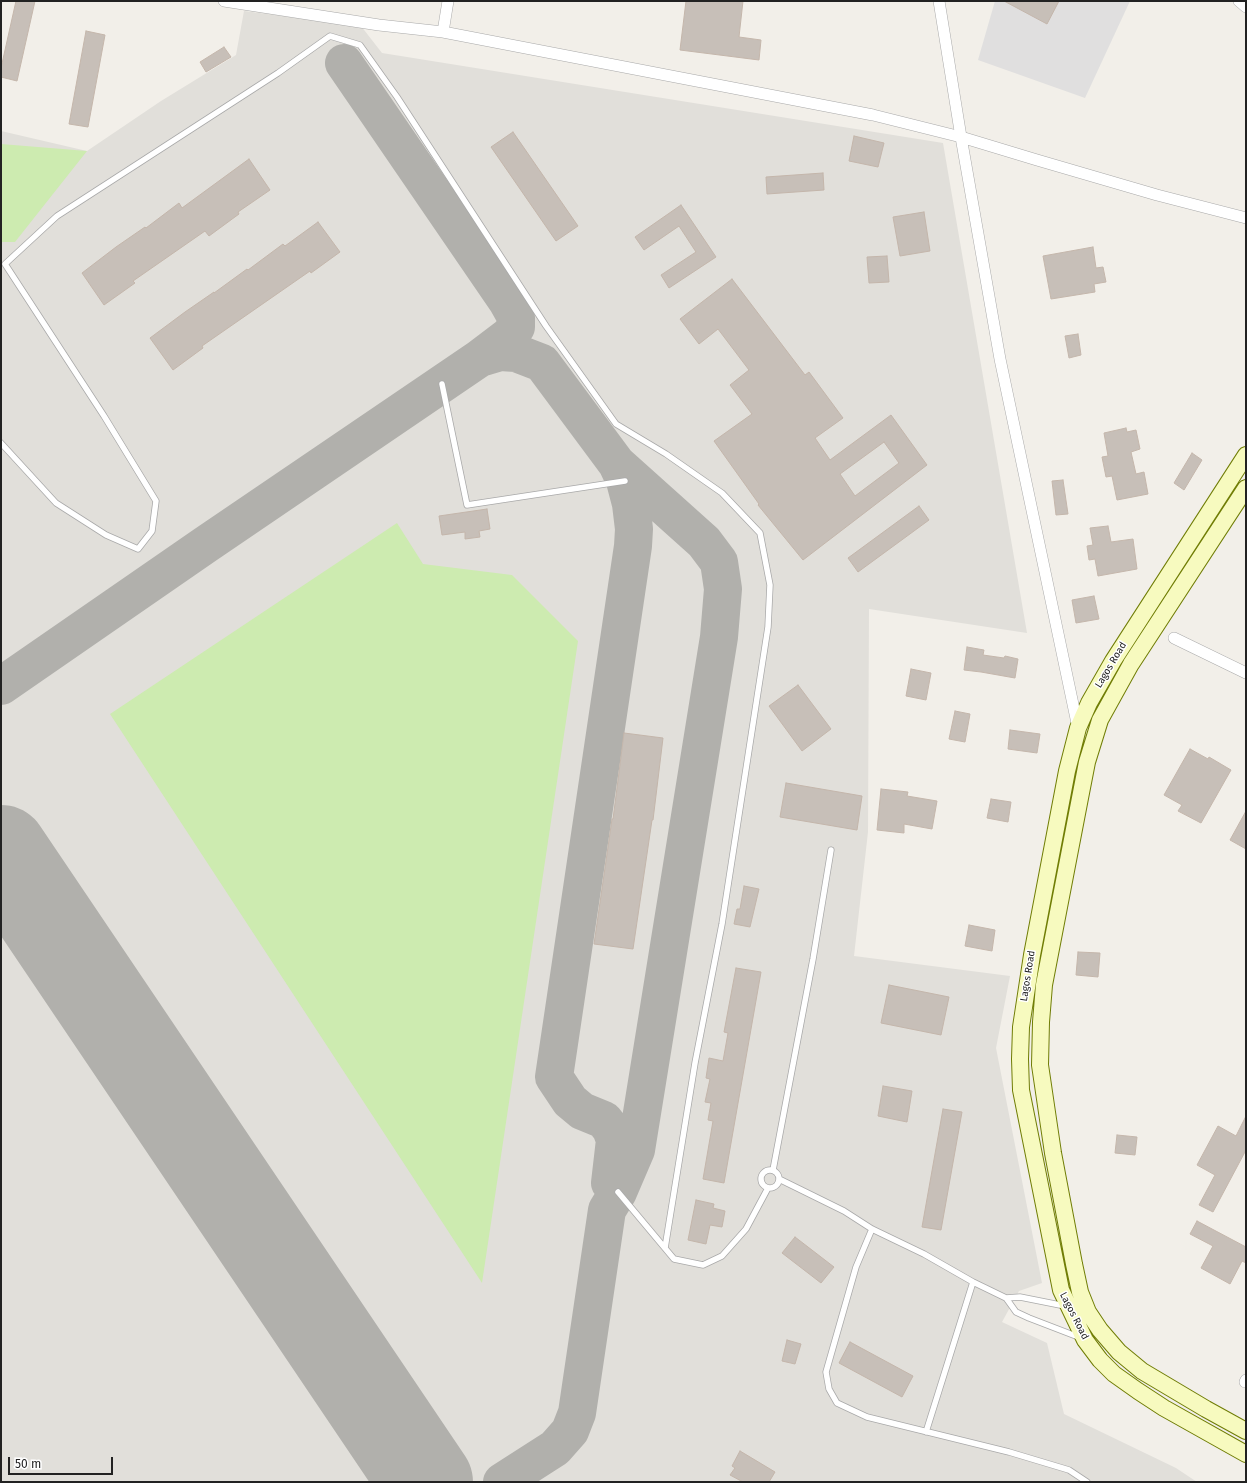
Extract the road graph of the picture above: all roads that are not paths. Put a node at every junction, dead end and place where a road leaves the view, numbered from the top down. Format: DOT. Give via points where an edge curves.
graph roads {
  1 [pos="224,1"];
  2 [pos="448,1"];
  3 [pos="939,1"];
  4 [pos="1239,1"];
  5 [pos="1246,7"];
  6 [pos="443,32"];
  7 [pos="961,137"];
  8 [pos="1246,218"];
  9 [pos="442,384"];
  10 [pos="1,443"];
  11 [pos="1246,455"];
  12 [pos="625,481"];
  13 [pos="1246,488"];
  14 [pos="1174,638"];
  15 [pos="1246,674"];
  16 [pos="1078,728"];
  17 [pos="831,850"];
  18 [pos="773,1170"];
  19 [pos="779,1179"];
  20 [pos="768,1188"];
  21 [pos="618,1192"];
  22 [pos="872,1229"];
  23 [pos="665,1248"];
  24 [pos="973,1282"];
  25 [pos="1006,1298"];
  26 [pos="1069,1307"];
  27 [pos="1085,1340"];
  28 [pos="1246,1431"];
  29 [pos="926,1432"];
  30 [pos="1246,1454"];
  31 [pos="1087,1482"];
  1 -- 6 [label="street" via="379,25"];
  2 -- 6 [label="street"];
  3 -- 7 [label="street"];
  4 -- 5 [label="street"];
  6 -- 7 [label="street" via="865,114"];
  7 -- 8 [label="street" via="1157,195"];
  7 -- 16 [label="street" via="1000,359"];
  9 -- 12 [label="lane" via="467,505"];
  10 -- 23 [label="lane" via="56,503 106,535 138,549 152,531 156,501 5,264 57,216 278,73 330,36 360,45 546,326 616,424 666,454 722,493 760,533 770,585 768,627 722,924 695,1063"];
  11 -- 16 [label="main road, Lagos Road" via="1113,661"];
  13 -- 28 [label="main road, Lagos Road" via="1131,664 1100,720 1087,762 1044,985 1040,1065 1053,1153 1074,1264 1080,1292 1088,1312 1120,1352 1142,1371"];
  14 -- 15 [label="street"];
  16 -- 26 [label="main road, Lagos Road" via="1067,771 1032,955 1021,1027 1020,1059 1021,1090 1027,1124 1060,1290"];
  17 -- 18 [label="lane"];
  18 -- 19 [label="lane"];
  18 -- 20 [label="lane" via="762,1174 762,1182"];
  19 -- 20 [label="lane" via="775,1186"];
  19 -- 22 [label="lane" via="844,1211"];
  20 -- 23 [label="lane" via="746,1229 722,1256 703,1265 674,1260"];
  21 -- 23 [label="lane"];
  22 -- 24 [label="lane" via="924,1254"];
  22 -- 29 [label="lane" via="856,1267 834,1342 826,1372 828,1390 837,1403 867,1417"];
  24 -- 25 [label="lane"];
  24 -- 29 [label="lane"];
  25 -- 26 [label="lane" via="1020,1297"];
  25 -- 27 [label="lane" via="1016,1312"];
  26 -- 27 [label="main road, Lagos Road"];
  27 -- 30 [label="main road, Lagos Road" via="1109,1369 1138,1391"];
  29 -- 31 [label="lane" via="1069,1470"];
}
